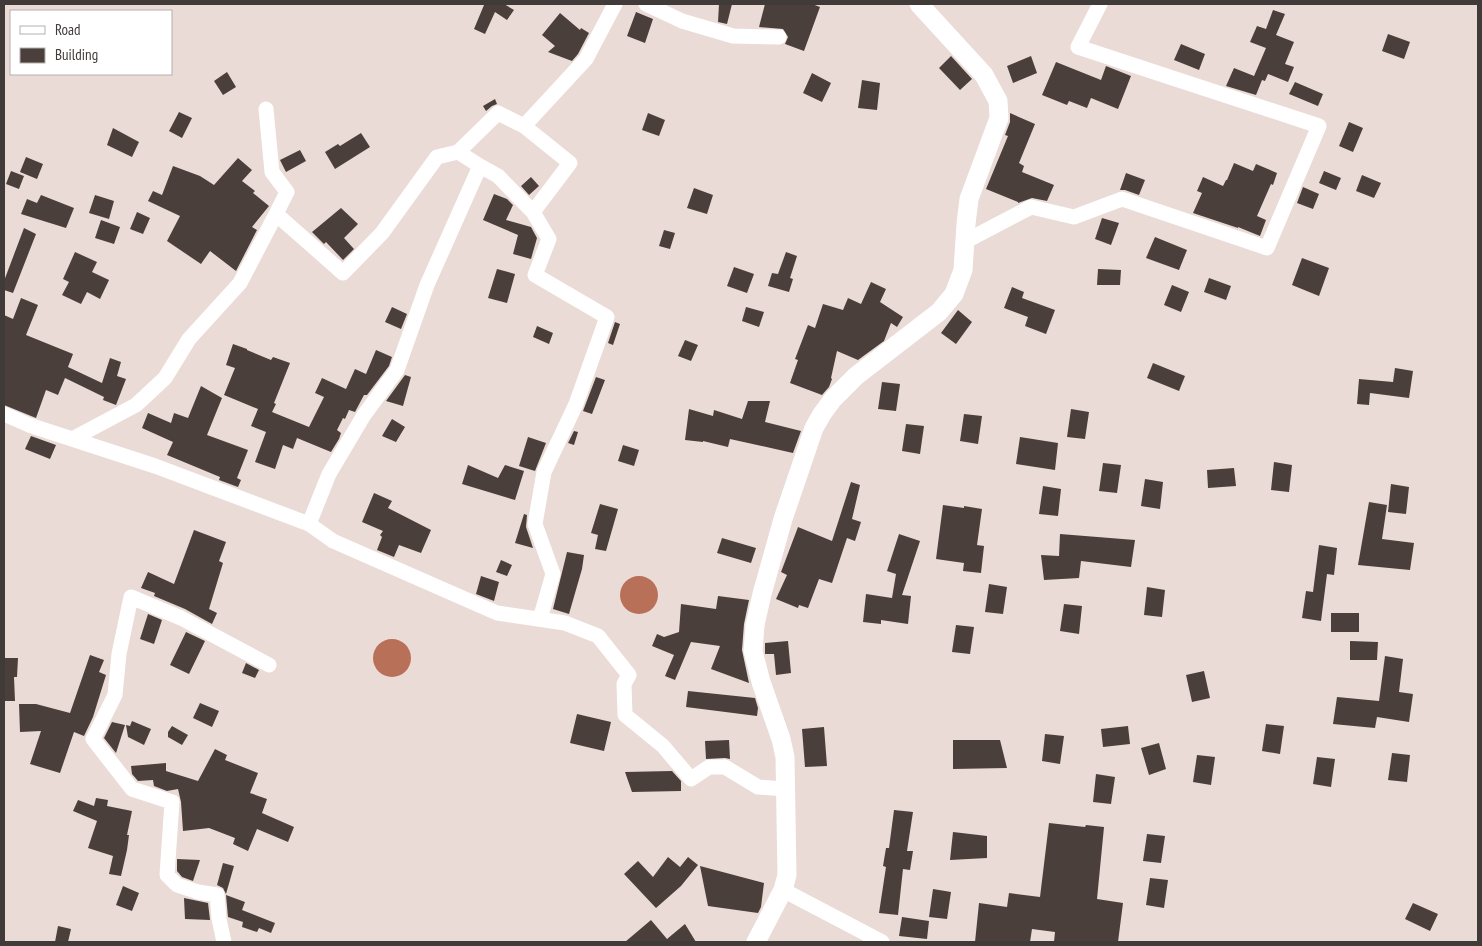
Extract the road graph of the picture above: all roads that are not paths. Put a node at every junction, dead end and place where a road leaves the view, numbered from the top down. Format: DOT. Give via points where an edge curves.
graph roads {
  1 [pos="615,4"];
  2 [pos="646,4"];
  3 [pos="919,4"];
  4 [pos="1100,4"];
  5 [pos="778,37"];
  6 [pos="266,109"];
  7 [pos="524,126"];
  8 [pos="458,152"];
  9 [pos="480,166"];
  10 [pos="533,212"];
  11 [pos="276,214"];
  12 [pos="966,241"];
  13 [pos="4,414"];
  14 [pos="72,439"];
  15 [pos="309,524"];
  16 [pos="540,619"];
  17 [pos="269,665"];
  18 [pos="785,789"];
  19 [pos="783,890"];
  20 [pos="224,942"];
  21 [pos="756,942"];
  22 [pos="882,942"];
  1 -- 7 [label="street" via="586,59"];
  2 -- 5 [label="street" via="682,21 733,36"];
  3 -- 12 [label="street" via="984,75 998,101 999,118 970,199"];
  4 -- 12 [label="street" via="1078,47 1318,126 1267,248 1122,199 1074,216 1031,207"];
  6 -- 11 [label="street" via="272,172 287,192"];
  7 -- 8 [label="street" via="498,113"];
  7 -- 10 [label="street" via="570,163"];
  8 -- 9 [label="street"];
  8 -- 11 [label="street" via="438,157 382,233 342,273"];
  9 -- 10 [label="street" via="498,176"];
  9 -- 15 [label="street" via="427,286 397,370 364,415 330,474"];
  10 -- 16 [label="street" via="549,239 535,275 607,317 576,404 544,472 535,524 553,574"];
  11 -- 14 [label="street" via="240,283 189,338 166,378 136,404"];
  12 -- 18 [label="street" via="963,270 954,294 938,312 856,376 822,414 814,428 783,518 755,625 753,651 781,739"];
  13 -- 14 [label="street"];
  14 -- 15 [label="street" via="156,466"];
  15 -- 16 [label="street" via="333,541 497,613"];
  16 -- 18 [label="street" via="565,623 598,636 629,675 624,684 625,715 663,746 691,779 709,767 725,767 758,787"];
  17 -- 20 [label="street" via="181,618 130,597 119,654 116,695 93,740 132,789 172,802 167,875 177,885 218,895 218,919"];
  18 -- 19 [label="street" via="787,875"];
  19 -- 21 [label="street"];
  19 -- 22 [label="street"];
}
